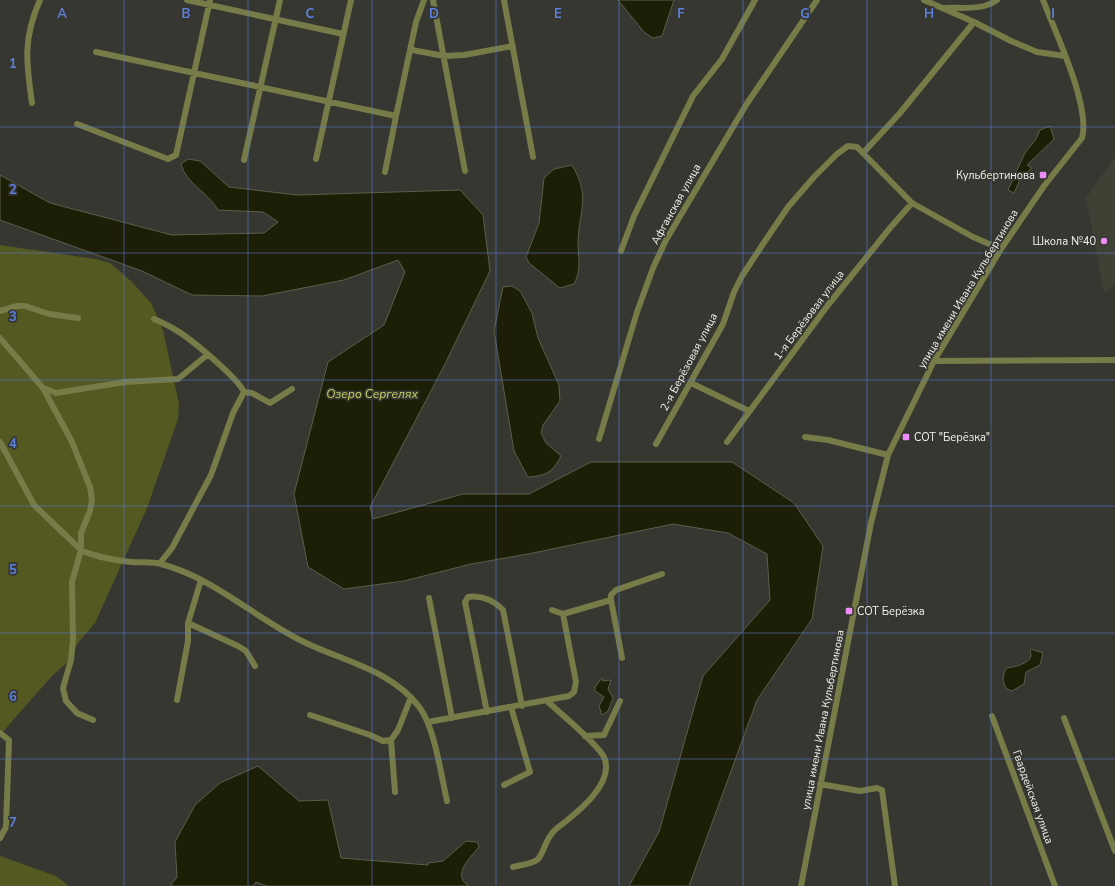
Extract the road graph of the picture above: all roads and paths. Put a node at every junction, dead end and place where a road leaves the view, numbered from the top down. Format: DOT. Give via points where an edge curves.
graph roads {
  1 [pos="40,0"];
  2 [pos="187,0"];
  3 [pos="280,0"];
  4 [pos="351,0"];
  5 [pos="424,0"];
  6 [pos="433,0"];
  7 [pos="504,0"];
  8 [pos="755,0"];
  9 [pos="817,0"];
  10 [pos="924,0"];
  11 [pos="997,0"];
  12 [pos="1043,0"];
  13 [pos="209,2"];
  14 [pos="944,8"];
  15 [pos="276,20"];
  16 [pos="974,22"];
  17 [pos="343,34"];
  18 [pos="513,46"];
  19 [pos="412,50"];
  20 [pos="96,52"];
  21 [pos="444,56"];
  22 [pos="1065,56"];
  23 [pos="194,73"];
  24 [pos="261,86"];
  25 [pos="328,101"];
  26 [pos="32,103"];
  27 [pos="396,116"];
  28 [pos="77,124"];
  29 [pos="864,152"];
  30 [pos="533,157"];
  31 [pos="316,159"];
  32 [pos="244,160"];
  33 [pos="465,171"];
  34 [pos="385,172"];
  35 [pos="912,203"];
  36 [pos="1001,249"];
  37 [pos="621,251"];
  38 [pos="0,311"];
  39 [pos="78,318"];
  40 [pos="154,319"];
  41 [pos="0,338"];
  42 [pos="206,354"];
  43 [pos="1115,360"];
  44 [pos="934,361"];
  45 [pos="691,383"];
  46 [pos="44,388"];
  47 [pos="292,389"];
  48 [pos="244,392"];
  49 [pos="749,411"];
  50 [pos="805,437"];
  51 [pos="599,439"];
  52 [pos="0,442"];
  53 [pos="726,442"];
  54 [pos="656,444"];
  55 [pos="888,455"];
  56 [pos="81,550"];
  57 [pos="160,564"];
  58 [pos="662,574"];
  59 [pos="201,580"];
  60 [pos="429,598"];
  61 [pos="611,600"];
  62 [pos="552,610"];
  63 [pos="563,614"];
  64 [pos="188,623"];
  65 [pos="622,658"];
  66 [pos="255,666"];
  67 [pos="411,697"];
  68 [pos="177,700"];
  69 [pos="547,701"];
  70 [pos="620,701"];
  71 [pos="522,706"];
  72 [pos="511,707"];
  73 [pos="487,712"];
  74 [pos="310,715"];
  75 [pos="992,716"];
  76 [pos="452,718"];
  77 [pos="1064,718"];
  78 [pos="93,720"];
  79 [pos="428,722"];
  80 [pos="0,733"];
  81 [pos="585,736"];
  82 [pos="391,740"];
  83 [pos="820,784"];
  84 [pos="504,785"];
  85 [pos="395,792"];
  86 [pos="447,801"];
  87 [pos="0,838"];
  88 [pos="1115,852"];
  89 [pos="513,867"];
  90 [pos="801,886"];
  91 [pos="895,886"];
  92 [pos="1055,886"];
  1 -- 26 [label="street" via="27,37 27,69"];
  2 -- 13 [label="street"];
  3 -- 15 [label="street"];
  4 -- 17 [label="street"];
  5 -- 19 [label="street" via="416,22"];
  6 -- 21 [label="street"];
  7 -- 18 [label="street"];
  8 -- 37 [label="street" via="722,59 693,96 634,216"];
  9 -- 51 [label="street, Афганская улица" via="746,105 666,240 637,312"];
  10 -- 14 [label="street"];
  11 -- 14 [label="street" via="982,7"];
  12 -- 22 [label="street, улица имени Ивана Кульбертинова"];
  13 -- 15 [label="street"];
  13 -- 23 [label="street"];
  14 -- 16 [label="street"];
  15 -- 17 [label="street"];
  15 -- 24 [label="street"];
  16 -- 22 [label="street" via="1036,52"];
  16 -- 29 [label="street" via="900,113"];
  17 -- 25 [label="street"];
  18 -- 21 [label="street"];
  18 -- 30 [label="street"];
  19 -- 21 [label="street"];
  19 -- 27 [label="street"];
  20 -- 23 [label="street"];
  21 -- 33 [label="street"];
  22 -- 36 [label="street, улица имени Ивана Кульбертинова" via="1076,81 1085,129 1082,138 1044,186"];
  23 -- 24 [label="street"];
  23 -- 28 [label="street" via="176,155 172,158 168,159"];
  24 -- 25 [label="street"];
  24 -- 32 [label="street"];
  25 -- 27 [label="street"];
  25 -- 31 [label="street"];
  27 -- 34 [label="street"];
  29 -- 35 [label="street"];
  29 -- 45 [label="street, 2-я Берёзовая улица" via="858,147 848,146 837,154 788,207 742,276 723,324"];
  35 -- 36 [label="street" via="973,237"];
  35 -- 49 [label="street, 1-я Берёзовая улица" via="833,299"];
  36 -- 44 [label="street, улица имени Ивана Кульбертинова"];
  38 -- 39 [label="street" via="25,306 49,314"];
  40 -- 42 [label="street" via="175,329"];
  41 -- 46 [label="street"];
  42 -- 46 [label="street" via="178,380 126,382 56,392"];
  42 -- 48 [label="street" via="236,380"];
  43 -- 44 [label="street"];
  44 -- 55 [label="street, улица имени Ивана Кульбертинова"];
  45 -- 49 [label="street"];
  45 -- 54 [label="street, 2-я Берёзовая улица"];
  46 -- 56 [label="street" via="66,430 90,487 92,500 81,533"];
  47 -- 48 [label="street" via="270,403 252,393"];
  48 -- 57 [label="street" via="233,413 211,475 172,548"];
  49 -- 53 [label="street, 1-я Берёзовая улица"];
  50 -- 55 [label="street"];
  52 -- 56 [label="street" via="34,505"];
  55 -- 83 [label="street, улица имени Ивана Кульбертинова" via="871,523"];
  56 -- 57 [label="street" via="130,562"];
  56 -- 78 [label="street" via="72,582 72,653 63,688 66,701 77,713"];
  57 -- 59 [label="street"];
  58 -- 61 [label="street" via="616,590 611,595"];
  59 -- 64 [label="street"];
  59 -- 67 [label="street" via="306,643 347,659 391,681"];
  60 -- 76 [label="street"];
  61 -- 63 [label="street"];
  61 -- 65 [label="street"];
  62 -- 63 [label="street"];
  63 -- 69 [label="street" via="576,682 574,692 569,696"];
  64 -- 66 [label="street" via="246,651"];
  64 -- 68 [label="street" via="188,641"];
  67 -- 79 [label="street"];
  67 -- 82 [label="street" via="398,730"];
  69 -- 71 [label="street"];
  69 -- 81 [label="street"];
  70 -- 81 [label="street" via="604,735"];
  71 -- 72 [label="street"];
  71 -- 73 [label="street" via="503,610 478,595 468,597 465,602"];
  72 -- 73 [label="street"];
  72 -- 84 [label="street" via="530,772"];
  73 -- 76 [label="street"];
  74 -- 82 [label="street" via="370,734 383,741"];
  75 -- 92 [label="street, Гвардейская улица"];
  76 -- 79 [label="street"];
  77 -- 88 [label="street"];
  79 -- 86 [label="street"];
  80 -- 87 [label="street" via="9,740 6,827"];
  81 -- 89 [label="street" via="603,756 606,765 592,800 550,834 536,861"];
  82 -- 85 [label="street"];
  83 -- 90 [label="street, улица имени Ивана Кульбертинова"];
  83 -- 91 [label="street" via="860,791 877,788 882,790"];
}
